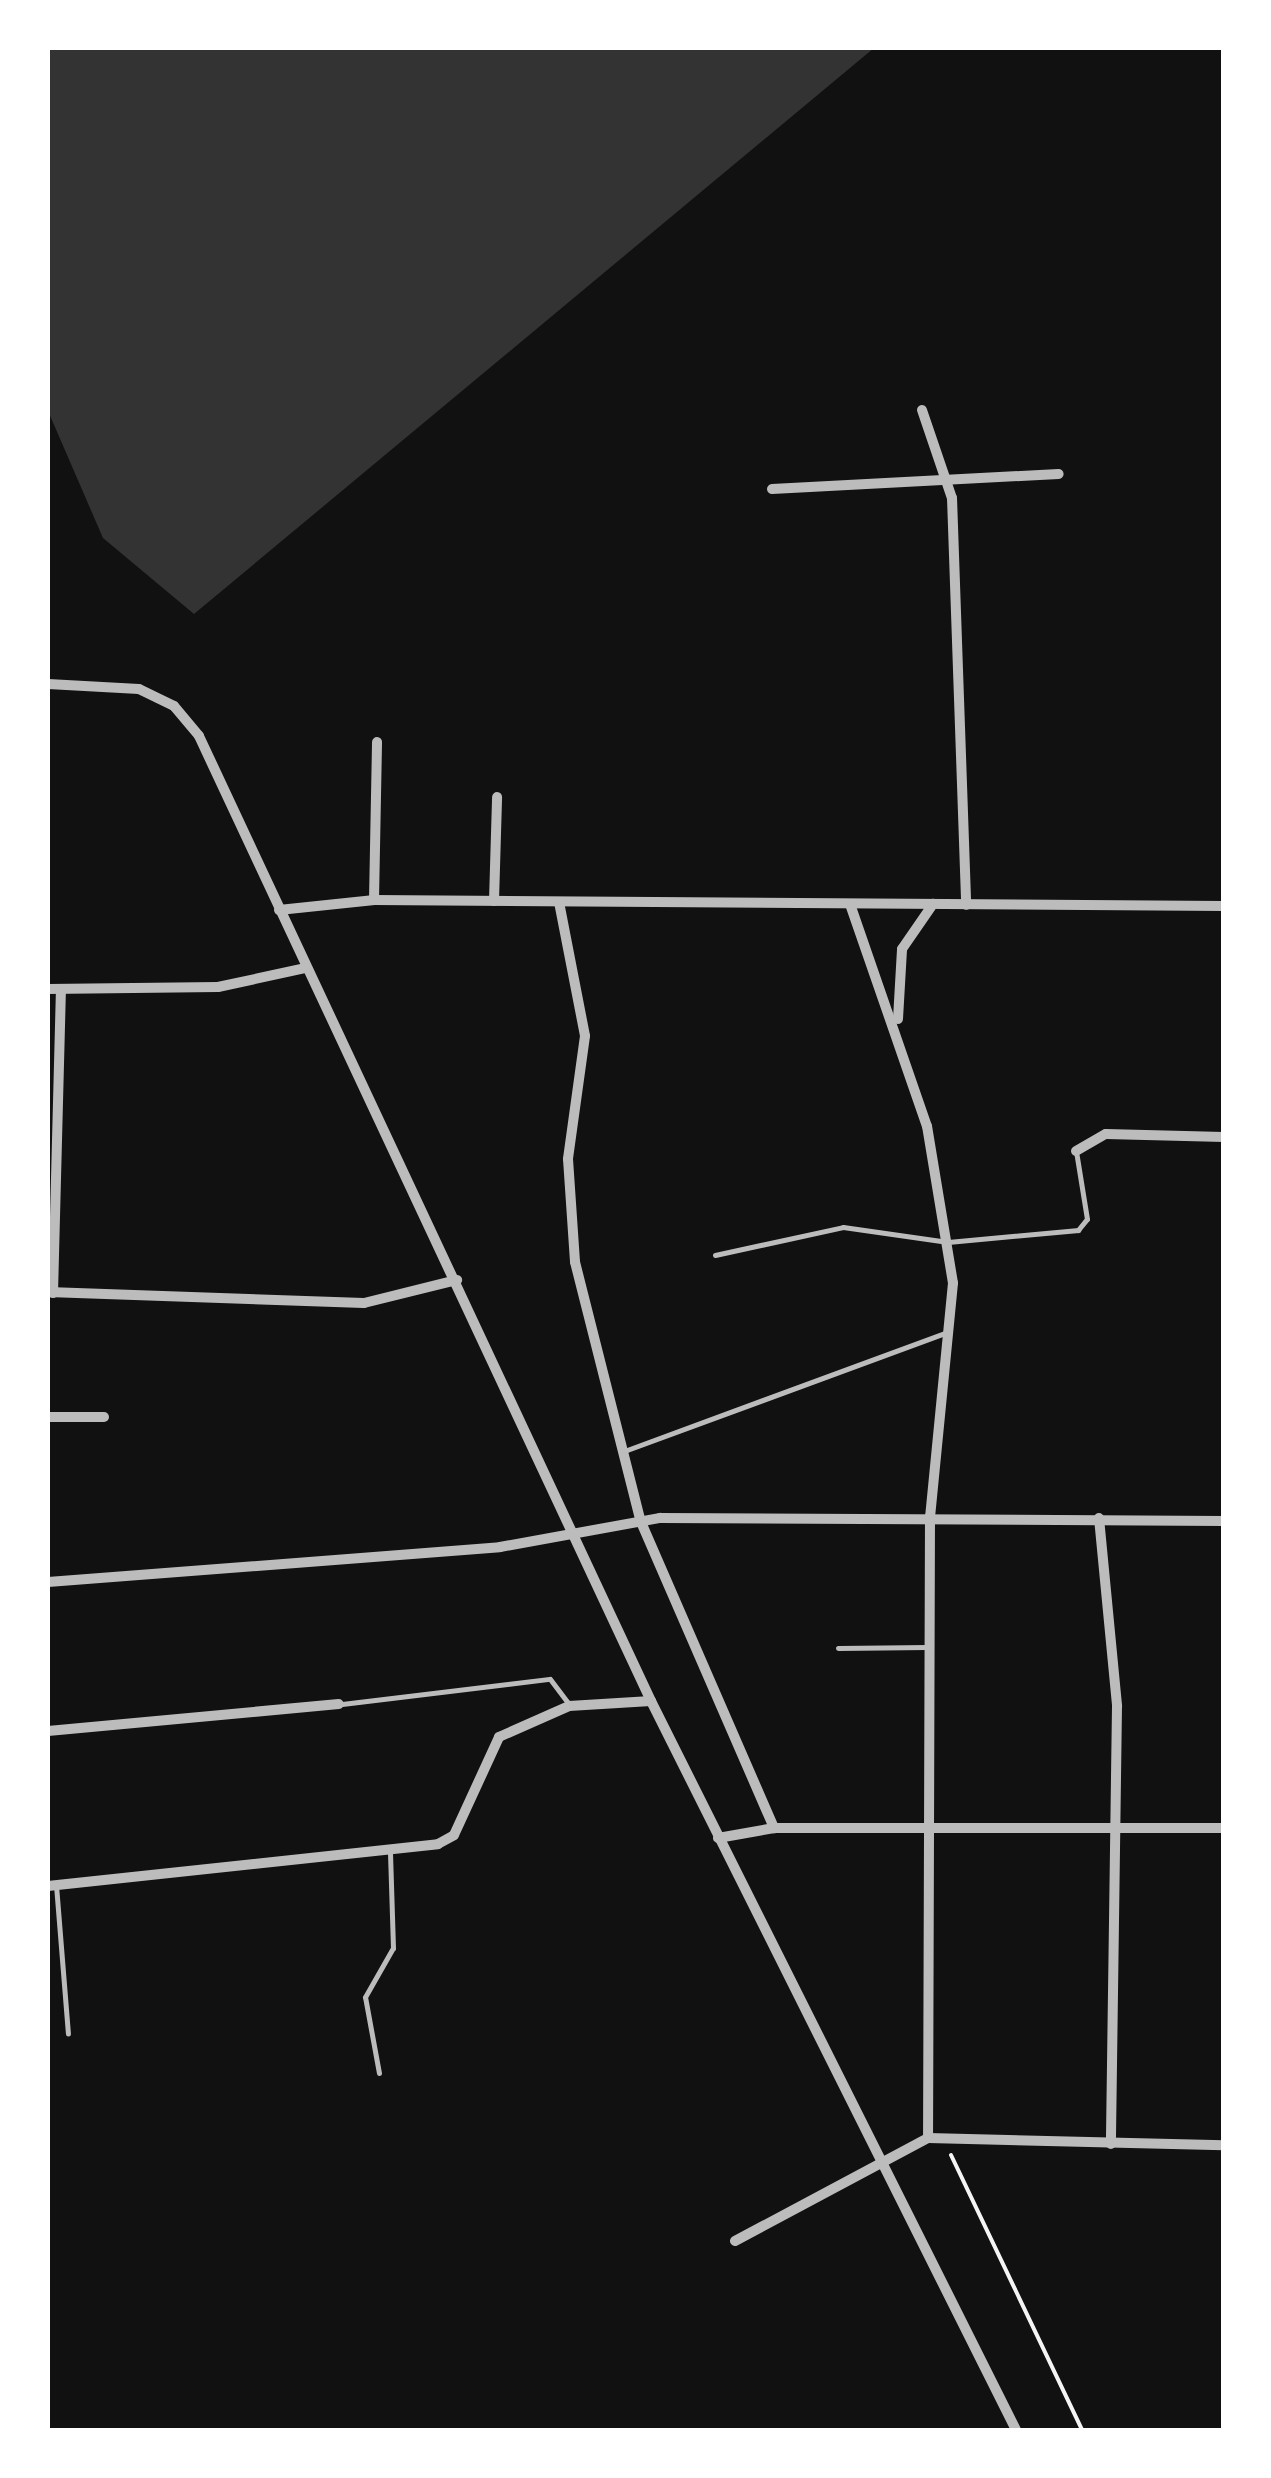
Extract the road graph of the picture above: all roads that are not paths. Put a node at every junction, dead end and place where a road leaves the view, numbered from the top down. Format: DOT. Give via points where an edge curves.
graph roads {
  1 [pos="922,410"];
  2 [pos="1058,474"];
  3 [pos="949,480"];
  4 [pos="772,490"];
  5 [pos="48,684"];
  6 [pos="377,742"];
  7 [pos="498,796"];
  8 [pos="374,900"];
  9 [pos="494,901"];
  10 [pos="559,902"];
  11 [pos="850,904"];
  12 [pos="933,904"];
  13 [pos="966,905"];
  14 [pos="1224,906"];
  15 [pos="279,910"];
  16 [pos="306,968"];
  17 [pos="48,990"];
  18 [pos="61,990"];
  19 [pos="898,1025"];
  20 [pos="1224,1137"];
  21 [pos="1076,1151"];
  22 [pos="948,1242"];
  23 [pos="715,1255"];
  24 [pos="457,1280"];
  25 [pos="50,1292"];
  26 [pos="953,1330"];
  27 [pos="104,1416"];
  28 [pos="48,1417"];
  29 [pos="627,1450"];
  30 [pos="930,1516"];
  31 [pos="1099,1518"];
  32 [pos="1224,1520"];
  33 [pos="641,1522"];
  34 [pos="572,1534"];
  35 [pos="48,1582"];
  36 [pos="927,1647"];
  37 [pos="838,1648"];
  38 [pos="651,1701"];
  39 [pos="339,1704"];
  40 [pos="569,1706"];
  41 [pos="48,1731"];
  42 [pos="924,1826"];
  43 [pos="774,1828"];
  44 [pos="1118,1828"];
  45 [pos="1224,1828"];
  46 [pos="718,1838"];
  47 [pos="390,1851"];
  48 [pos="52,1886"];
  49 [pos="68,2034"];
  50 [pos="378,2072"];
  51 [pos="928,2138"];
  52 [pos="1111,2144"];
  53 [pos="1224,2145"];
  54 [pos="884,2166"];
  55 [pos="734,2241"];
  56 [pos="1016,2430"];
  1 -- 3 [label="street"];
  2 -- 3 [label="street"];
  3 -- 4 [label="street"];
  3 -- 13 [label="street"];
  5 -- 15 [label="street" via="139,688 192,723"];
  6 -- 8 [label="street"];
  7 -- 9 [label="street"];
  8 -- 9 [label="street"];
  8 -- 15 [label="street"];
  9 -- 10 [label="street"];
  10 -- 11 [label="street"];
  10 -- 29 [label="street" via="585,1036 567,1209"];
  11 -- 12 [label="street"];
  11 -- 19 [label="street"];
  12 -- 13 [label="street"];
  12 -- 19 [label="street" via="896,971"];
  13 -- 14 [label="street"];
  15 -- 16 [label="street"];
  16 -- 18 [label="street" via="218,988"];
  16 -- 24 [label="street"];
  17 -- 18 [label="street"];
  18 -- 25 [label="street"];
  19 -- 22 [label="street"];
  20 -- 21 [label="street" via="1106,1134"];
  21 -- 22 [label="lane" via="1088,1219 1078,1230"];
  22 -- 23 [label="lane" via="843,1227"];
  22 -- 26 [label="street"];
  24 -- 25 [label="street" via="364,1303"];
  24 -- 34 [label="street"];
  26 -- 29 [label="lane"];
  26 -- 30 [label="street"];
  27 -- 28 [label="street"];
  29 -- 33 [label="street"];
  30 -- 31 [label="street"];
  30 -- 33 [label="street"];
  30 -- 36 [label="street"];
  31 -- 32 [label="street"];
  31 -- 44 [label="street"];
  33 -- 34 [label="street"];
  33 -- 43 [label="street"];
  34 -- 35 [label="street" via="500,1548"];
  34 -- 38 [label="street"];
  36 -- 37 [label="lane"];
  36 -- 42 [label="street"];
  38 -- 40 [label="street"];
  38 -- 46 [label="street"];
  39 -- 40 [label="lane" via="550,1679"];
  39 -- 41 [label="street"];
  40 -- 47 [label="street" via="492,1742 446,1841"];
  42 -- 43 [label="street"];
  42 -- 44 [label="street"];
  42 -- 51 [label="street"];
  43 -- 46 [label="street"];
  44 -- 45 [label="street"];
  44 -- 52 [label="street"];
  46 -- 54 [label="street"];
  47 -- 48 [label="street"];
  47 -- 50 [label="lane" via="394,1948 365,1996"];
  48 -- 49 [label="lane"];
  51 -- 52 [label="street"];
  51 -- 54 [label="street"];
  52 -- 53 [label="street"];
  54 -- 55 [label="street"];
  54 -- 56 [label="street"];
}
